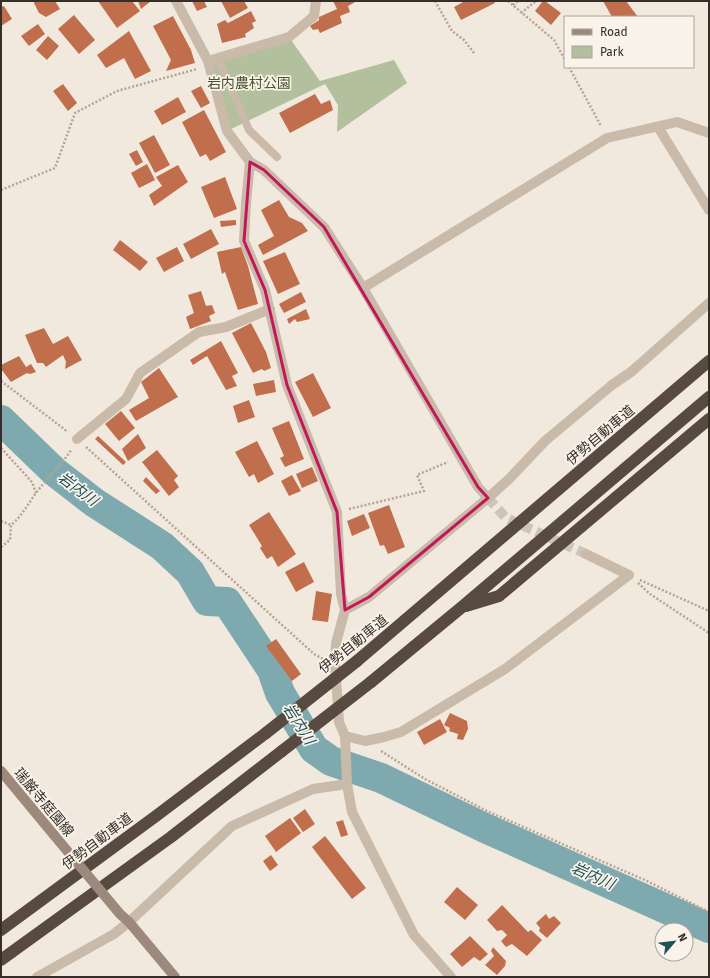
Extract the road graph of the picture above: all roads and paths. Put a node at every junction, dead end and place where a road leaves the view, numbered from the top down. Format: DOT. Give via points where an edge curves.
graph roads {
  1 [pos="176,1"];
  2 [pos="316,1"];
  3 [pos="435,1"];
  4 [pos="508,1"];
  5 [pos="518,1"];
  6 [pos="536,1"];
  7 [pos="513,5"];
  8 [pos="522,13"];
  9 [pos="474,53"];
  10 [pos="218,58"];
  11 [pos="564,58"];
  12 [pos="208,61"];
  13 [pos="569,68"];
  14 [pos="658,127"];
  15 [pos="709,133"];
  16 [pos="607,138"];
  17 [pos="277,157"];
  18 [pos="250,162"];
  19 [pos="1,190"];
  20 [pos="709,210"];
  21 [pos="363,288"];
  22 [pos="709,303"];
  23 [pos="270,309"];
  24 [pos="709,361"];
  25 [pos="1,381"];
  26 [pos="709,397"];
  27 [pos="709,419"];
  28 [pos="77,439"];
  29 [pos="1,448"];
  30 [pos="448,462"];
  31 [pos="36,493"];
  32 [pos="488,498"];
  33 [pos="336,512"];
  34 [pos="1,521"];
  35 [pos="11,525"];
  36 [pos="1,547"];
  37 [pos="586,554"];
  38 [pos="629,575"];
  39 [pos="462,607"];
  40 [pos="345,610"];
  41 [pos="709,611"];
  42 [pos="709,633"];
  43 [pos="335,664"];
  44 [pos="345,736"];
  45 [pos="365,741"];
  46 [pos="1,771"];
  47 [pos="347,784"];
  48 [pos="709,912"];
  49 [pos="129,922"];
  50 [pos="1,930"];
  51 [pos="1,960"];
  52 [pos="37,977"];
  53 [pos="175,977"];
  54 [pos="451,977"];
  1 -- 12 [label="street"];
  2 -- 10 [label="street" via="314,16 289,36"];
  3 -- 9 [label="path" via="452,31 464,40"];
  4 -- 7 [label="path"];
  5 -- 7 [label="path"];
  6 -- 8 [label="path"];
  7 -- 8 [label="path"];
  8 -- 11 [label="path" via="554,40"];
  10 -- 12 [label="street"];
  10 -- 17 [label="lane" via="249,130"];
  12 -- 18 [label="street" via="227,131"];
  12 -- 19 [label="path" via="197,69 117,91 75,113 55,168"];
  13 -- 16 [label="path"];
  14 -- 15 [label="street" via="677,122"];
  14 -- 16 [label="street"];
  14 -- 20 [label="street"];
  16 -- 21 [label="street"];
  18 -- 21 [label="street" via="264,170 324,227"];
  18 -- 23 [label="street" via="244,241 265,290"];
  21 -- 32 [label="street" via="478,487"];
  22 -- 32 [label="street" via="631,372 545,441"];
  23 -- 28 [label="street" via="226,327 199,332 140,373 126,399"];
  23 -- 33 [label="street" via="287,385"];
  24 -- 50 [label="highway, 伊勢自動車道, bridge" via="357,661 150,821"];
  25 -- 28 [label="path"];
  26 -- 39 [label="highway"];
  27 -- 39 [label="highway" via="499,596"];
  28 -- 31 [label="path" via="64,462"];
  28 -- 43 [label="path" via="314,654"];
  29 -- 31 [label="path" via="32,482"];
  30 -- 33 [label="path" via="417,475 424,491"];
  31 -- 35 [label="path" via="18,520"];
  32 -- 40 [label="street" via="369,597"];
  33 -- 40 [label="street" via="341,594"];
  34 -- 35 [label="path"];
  35 -- 36 [label="path" via="10,540"];
  37 -- 38 [label="street"];
  38 -- 41 [label="path"];
  38 -- 42 [label="path" via="650,594"];
  38 -- 45 [label="street" via="505,669 401,732"];
  39 -- 51 [label="highway, bridge" via="371,682 171,837"];
  40 -- 43 [label="street" via="336,643"];
  43 -- 44 [label="street" via="340,722"];
  44 -- 45 [label="street"];
  44 -- 47 [label="street"];
  45 -- 48 [label="path" via="425,779 487,811 647,881"];
  46 -- 49 [label="main road, 瑞厳寺庭園線, bridge"];
  47 -- 49 [label="street" via="313,789 232,826"];
  47 -- 54 [label="street" via="352,812 414,935"];
  49 -- 52 [label="street" via="114,934"];
  49 -- 53 [label="main road, 瑞厳寺庭園線"];
}
